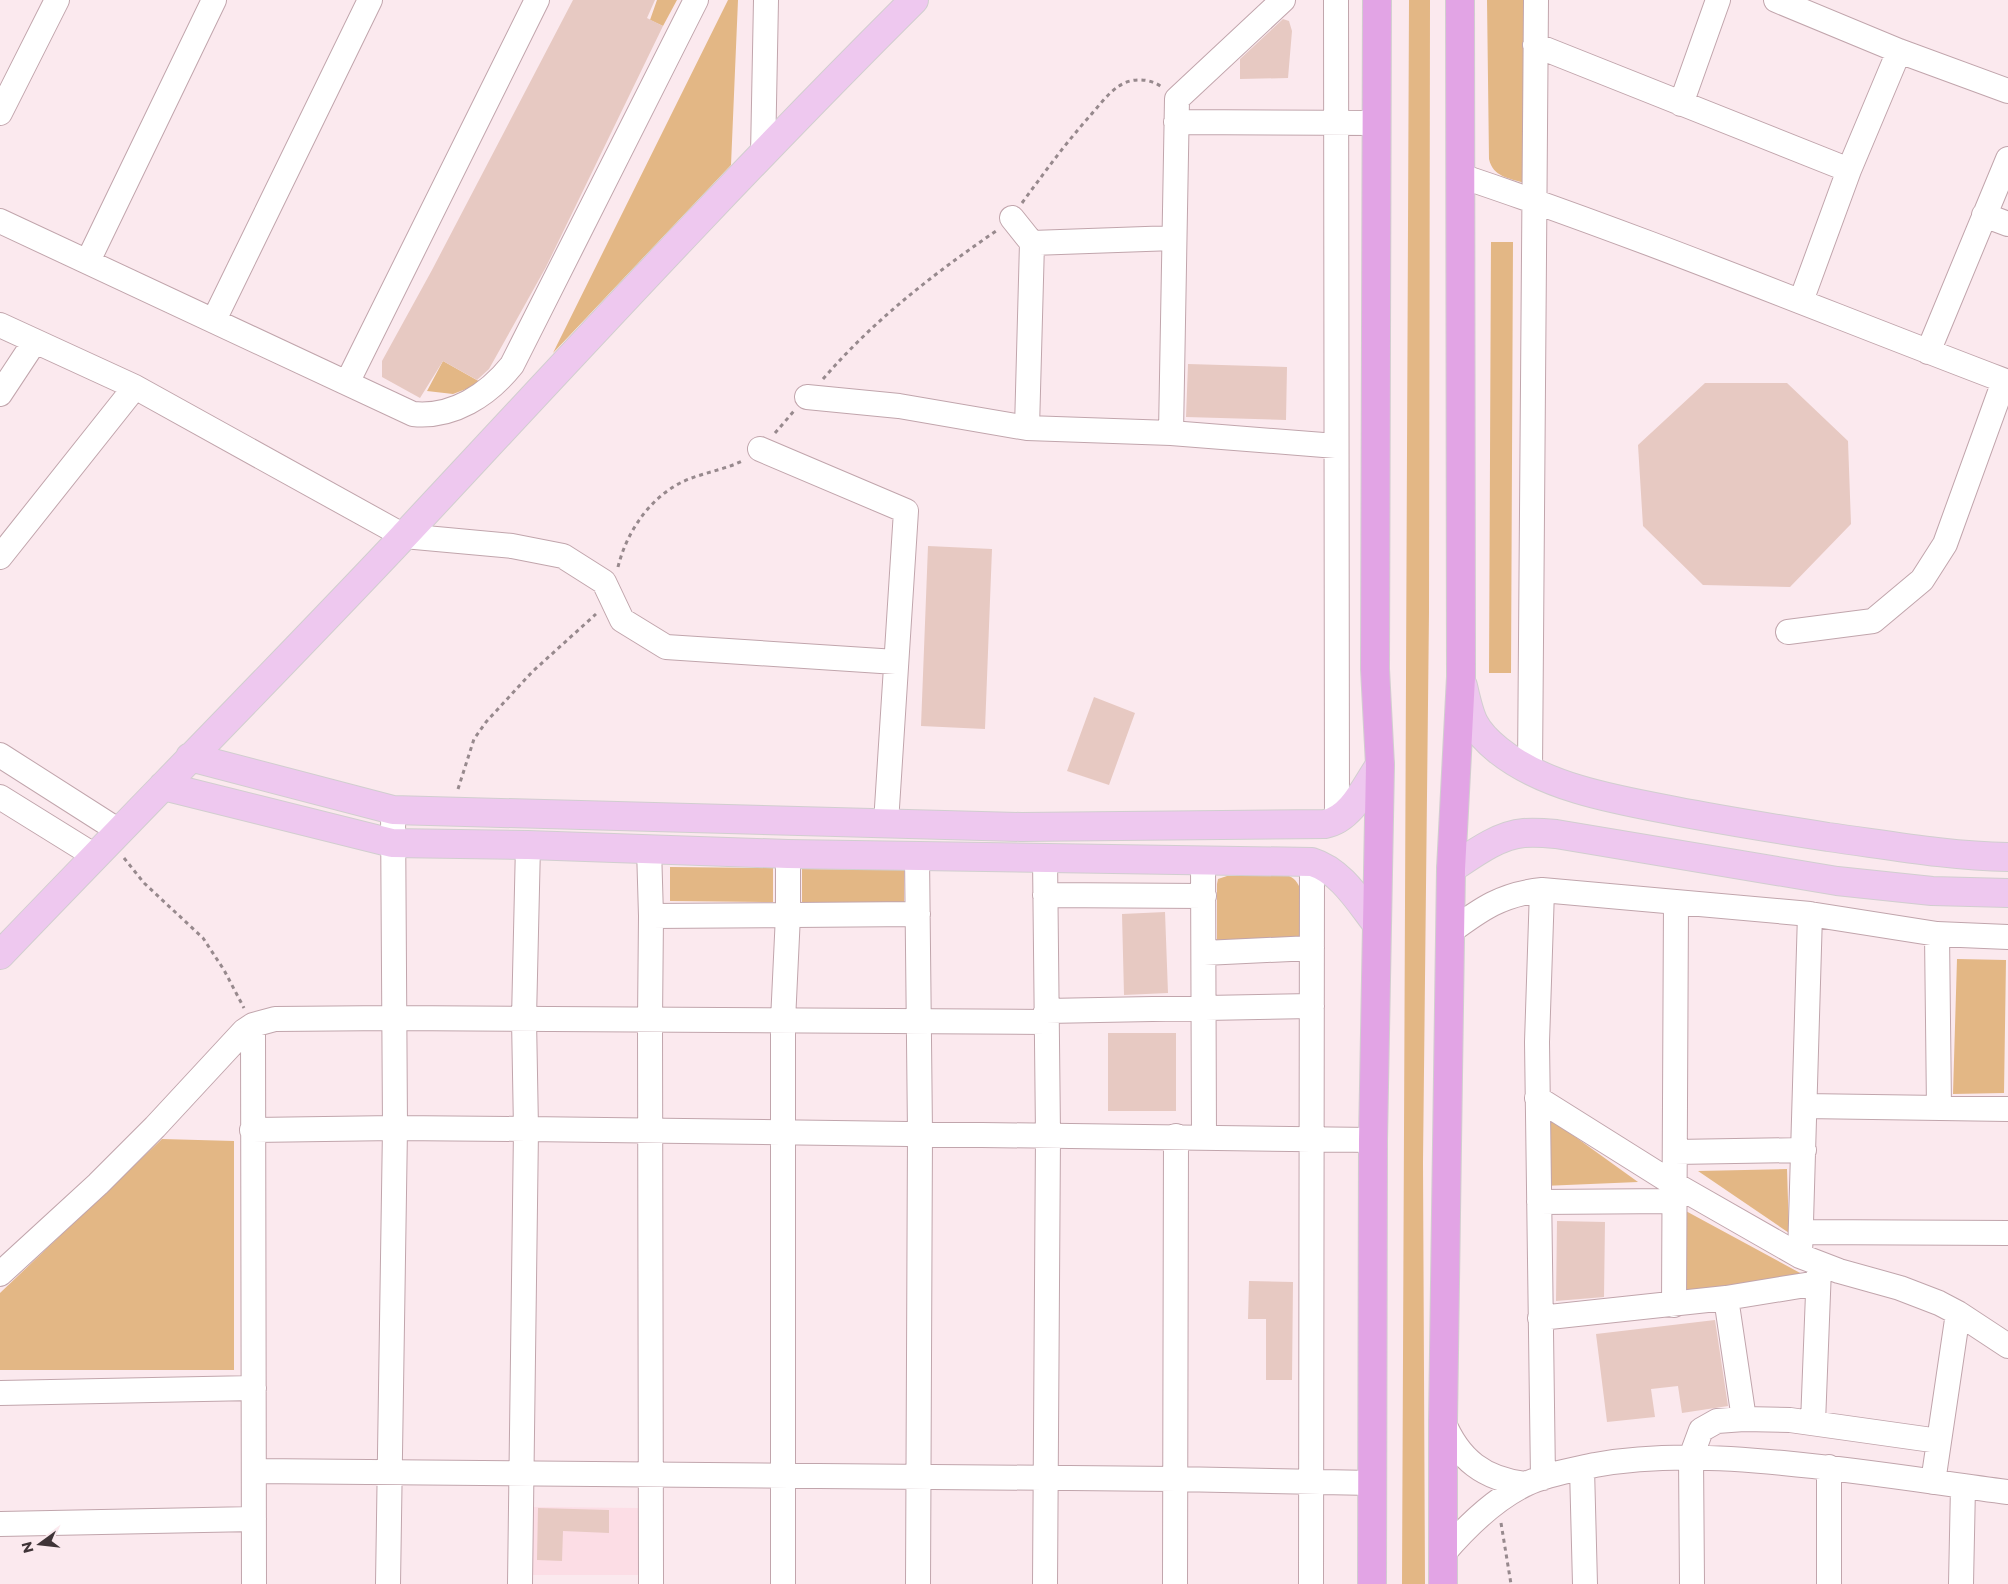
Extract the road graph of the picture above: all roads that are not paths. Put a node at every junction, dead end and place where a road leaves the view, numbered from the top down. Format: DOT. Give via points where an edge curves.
graph roads {
  1 [pos="57,0"];
  2 [pos="214,0"];
  3 [pos="370,0"];
  4 [pos="537,0"];
  5 [pos="696,0"];
  6 [pos="766,0"];
  7 [pos="1283,0"];
  8 [pos="1336,0"];
  9 [pos="1377,0"];
  10 [pos="1460,0"];
  11 [pos="1536,0"];
  12 [pos="1718,0"];
  13 [pos="1776,0"];
  14 [pos="908,3"];
  15 [pos="1535,45"];
  16 [pos="1899,51"];
  17 [pos="2008,92"];
  18 [pos="1681,104"];
  19 [pos="1176,111"];
  20 [pos="0,113"];
  21 [pos="1377,123"];
  22 [pos="1336,124"];
  23 [pos="763,155"];
  24 [pos="2008,159"];
  25 [pos="1850,170"];
  26 [pos="1461,176"];
  27 [pos="1536,201"];
  28 [pos="1984,215"];
  29 [pos="1012,218"];
  30 [pos="0,221"];
  31 [pos="2008,224"];
  32 [pos="1174,238"];
  33 [pos="1032,243"];
  34 [pos="88,262"];
  35 [pos="1800,301"];
  36 [pos="214,320"];
  37 [pos="0,325"];
  38 [pos="35,342"];
  39 [pos="1928,352"];
  40 [pos="2006,382"];
  41 [pos="347,383"];
  42 [pos="135,387"];
  43 [pos="0,394"];
  44 [pos="807,397"];
  45 [pos="1027,428"];
  46 [pos="1171,433"];
  47 [pos="1336,446"];
  48 [pos="760,448"];
  49 [pos="404,536"];
  50 [pos="0,557"];
  51 [pos="1788,632"];
  52 [pos="896,662"];
  53 [pos="1461,677"];
  54 [pos="0,755"];
  55 [pos="190,758"];
  56 [pos="1380,765"];
  57 [pos="1530,769"];
  58 [pos="163,786"];
  59 [pos="0,797"];
  60 [pos="393,810"];
  61 [pos="1337,821"];
  62 [pos="886,823"];
  63 [pos="108,842"];
  64 [pos="392,843"];
  65 [pos="528,845"];
  66 [pos="649,848"];
  67 [pos="1935,852"];
  68 [pos="788,854"];
  69 [pos="917,856"];
  70 [pos="1045,857"];
  71 [pos="2008,858"];
  72 [pos="1203,860"];
  73 [pos="1312,862"];
  74 [pos="1451,869"];
  75 [pos="1542,890"];
  76 [pos="1932,890"];
  77 [pos="2008,893"];
  78 [pos="1045,895"];
  79 [pos="1204,896"];
  80 [pos="1676,902"];
  81 [pos="918,914"];
  82 [pos="1810,914"];
  83 [pos="788,915"];
  84 [pos="651,916"];
  85 [pos="1376,923"];
  86 [pos="1450,932"];
  87 [pos="1937,934"];
  88 [pos="2008,937"];
  89 [pos="1312,948"];
  90 [pos="1204,953"];
  91 [pos="0,955"];
  92 [pos="1312,1006"];
  93 [pos="1204,1008"];
  94 [pos="1046,1016"];
  95 [pos="393,1018"];
  96 [pos="524,1019"];
  97 [pos="650,1020"];
  98 [pos="783,1020"];
  99 [pos="918,1022"];
  100 [pos="253,1025"];
  101 [pos="1538,1098"];
  102 [pos="1805,1106"];
  103 [pos="1939,1108"];
  104 [pos="2008,1108"];
  105 [pos="395,1128"];
  106 [pos="526,1129"];
  107 [pos="252,1130"];
  108 [pos="650,1130"];
  109 [pos="782,1132"];
  110 [pos="920,1133"];
  111 [pos="1048,1135"];
  112 [pos="1176,1136"];
  113 [pos="1204,1137"];
  114 [pos="1312,1140"];
  115 [pos="1373,1140"];
  116 [pos="1804,1150"];
  117 [pos="1675,1152"];
  118 [pos="1674,1192"];
  119 [pos="1539,1202"];
  120 [pos="1801,1232"];
  121 [pos="2008,1233"];
  122 [pos="1813,1268"];
  123 [pos="0,1274"];
  124 [pos="1726,1298"];
  125 [pos="1674,1305"];
  126 [pos="1958,1313"];
  127 [pos="1540,1318"];
  128 [pos="2008,1346"];
  129 [pos="254,1388"];
  130 [pos="0,1393"];
  131 [pos="1744,1419"];
  132 [pos="1443,1421"];
  133 [pos="1813,1423"];
  134 [pos="1939,1441"];
  135 [pos="1691,1457"];
  136 [pos="1829,1467"];
  137 [pos="1582,1468"];
  138 [pos="255,1471"];
  139 [pos="390,1472"];
  140 [pos="522,1474"];
  141 [pos="651,1475"];
  142 [pos="783,1476"];
  143 [pos="918,1477"];
  144 [pos="1046,1478"];
  145 [pos="1175,1479"];
  146 [pos="1534,1481"];
  147 [pos="1311,1482"];
  148 [pos="1933,1482"];
  149 [pos="1372,1483"];
  150 [pos="1963,1486"];
  151 [pos="2008,1492"];
  152 [pos="254,1519"];
  153 [pos="0,1524"];
  154 [pos="1443,1554"];
  155 [pos="254,1584"];
  156 [pos="388,1584"];
  157 [pos="520,1584"];
  158 [pos="651,1584"];
  159 [pos="784,1584"];
  160 [pos="918,1584"];
  161 [pos="1045,1584"];
  162 [pos="1175,1584"];
  163 [pos="1311,1584"];
  164 [pos="1372,1584"];
  165 [pos="1443,1584"];
  166 [pos="1585,1584"];
  167 [pos="1692,1584"];
  168 [pos="1829,1584"];
  169 [pos="1961,1584"];
  1 -- 20 [label="street"];
  2 -- 34 [label="street"];
  3 -- 36 [label="street"];
  4 -- 41 [label="street"];
  5 -- 41 [label="street" via="512,365 503,377 463,406 435,415 413,414"];
  6 -- 23 [label="street"];
  7 -- 19 [label="street"];
  8 -- 22 [label="street"];
  9 -- 21 [label="highway"];
  10 -- 26 [label="highway"];
  11 -- 15 [label="street"];
  12 -- 18 [label="street"];
  13 -- 16 [label="street"];
  14 -- 23 [label="main road"];
  15 -- 18 [label="street"];
  15 -- 27 [label="street"];
  16 -- 17 [label="street"];
  16 -- 25 [label="street"];
  18 -- 25 [label="street"];
  19 -- 22 [label="street"];
  19 -- 32 [label="street"];
  21 -- 22 [label="street"];
  21 -- 56 [label="highway" via="1375,669"];
  22 -- 47 [label="street"];
  23 -- 49 [label="main road"];
  24 -- 28 [label="street"];
  25 -- 35 [label="street"];
  26 -- 27 [label="street"];
  26 -- 53 [label="highway"];
  27 -- 35 [label="street"];
  27 -- 57 [label="street"];
  28 -- 31 [label="street"];
  28 -- 39 [label="street"];
  29 -- 33 [label="street"];
  30 -- 34 [label="street"];
  32 -- 33 [label="street"];
  32 -- 46 [label="street"];
  33 -- 45 [label="street"];
  34 -- 36 [label="street"];
  35 -- 39 [label="street"];
  36 -- 41 [label="street"];
  37 -- 38 [label="street"];
  38 -- 42 [label="street"];
  38 -- 43 [label="street"];
  39 -- 40 [label="street"];
  40 -- 51 [label="street" via="1945,544 1922,580 1873,621"];
  42 -- 49 [label="street"];
  42 -- 50 [label="street"];
  44 -- 45 [label="street" via="899,406"];
  45 -- 46 [label="street"];
  46 -- 47 [label="street"];
  47 -- 61 [label="street"];
  48 -- 52 [label="street" via="906,511"];
  49 -- 52 [label="street" via="512,546 563,556 604,582 622,620 666,647"];
  49 -- 55 [label="main road"];
  52 -- 62 [label="street"];
  53 -- 57 [label="main road" via="1470,716 1480,732 1499,750"];
  53 -- 74 [label="highway"];
  54 -- 63 [label="street"];
  55 -- 58 [label="main road"];
  55 -- 60 [label="main road"];
  56 -- 61 [label="main road" via="1349,811"];
  56 -- 85 [label="highway"];
  57 -- 67 [label="main road" via="1566,786 1641,804 1779,830"];
  58 -- 63 [label="main road"];
  58 -- 64 [label="main road"];
  59 -- 63 [label="street"];
  60 -- 62 [label="main road"];
  60 -- 64 [label="street"];
  61 -- 62 [label="main road" via="1319,825 1021,827"];
  63 -- 91 [label="main road"];
  64 -- 65 [label="main road"];
  64 -- 95 [label="street"];
  65 -- 66 [label="main road"];
  65 -- 96 [label="street"];
  66 -- 68 [label="main road"];
  66 -- 84 [label="street"];
  67 -- 71 [label="main road"];
  67 -- 76 [label="main road"];
  68 -- 69 [label="main road"];
  68 -- 83 [label="street"];
  69 -- 70 [label="main road"];
  69 -- 81 [label="street"];
  70 -- 72 [label="main road"];
  70 -- 78 [label="street"];
  72 -- 73 [label="main road"];
  72 -- 79 [label="street"];
  73 -- 85 [label="main road" via="1340,878"];
  73 -- 89 [label="street"];
  74 -- 76 [label="main road" via="1510,836 1548,834 1837,881"];
  74 -- 86 [label="highway"];
  75 -- 80 [label="street"];
  75 -- 86 [label="street" via="1524,892 1490,904"];
  75 -- 101 [label="street"];
  76 -- 77 [label="main road"];
  78 -- 79 [label="street"];
  78 -- 94 [label="street"];
  79 -- 90 [label="street"];
  80 -- 82 [label="street"];
  80 -- 117 [label="street"];
  81 -- 83 [label="street"];
  81 -- 99 [label="street"];
  82 -- 87 [label="street"];
  82 -- 102 [label="street"];
  83 -- 84 [label="street"];
  83 -- 98 [label="street"];
  84 -- 97 [label="street"];
  85 -- 115 [label="highway"];
  86 -- 132 [label="highway"];
  87 -- 88 [label="street"];
  87 -- 103 [label="street"];
  89 -- 90 [label="street"];
  89 -- 92 [label="street"];
  90 -- 93 [label="street"];
  92 -- 93 [label="street"];
  92 -- 114 [label="street"];
  93 -- 94 [label="street"];
  93 -- 113 [label="street"];
  94 -- 99 [label="street"];
  94 -- 111 [label="street"];
  95 -- 96 [label="street"];
  95 -- 100 [label="street" via="275,1019"];
  95 -- 105 [label="street"];
  96 -- 97 [label="street"];
  96 -- 106 [label="street"];
  97 -- 98 [label="street"];
  97 -- 108 [label="street"];
  98 -- 99 [label="street"];
  98 -- 109 [label="street"];
  99 -- 110 [label="street"];
  100 -- 107 [label="street"];
  100 -- 123 [label="street" via="98,1184"];
  101 -- 118 [label="street"];
  101 -- 119 [label="street"];
  102 -- 103 [label="street"];
  102 -- 116 [label="street"];
  103 -- 104 [label="street"];
  105 -- 106 [label="street"];
  105 -- 107 [label="street"];
  105 -- 139 [label="street"];
  106 -- 108 [label="street"];
  106 -- 140 [label="street"];
  107 -- 129 [label="street"];
  108 -- 109 [label="street"];
  108 -- 141 [label="street"];
  109 -- 110 [label="street"];
  109 -- 142 [label="street"];
  110 -- 111 [label="street"];
  110 -- 143 [label="street"];
  111 -- 112 [label="street"];
  111 -- 144 [label="street"];
  112 -- 113 [label="street"];
  112 -- 145 [label="street"];
  113 -- 114 [label="street"];
  114 -- 115 [label="street"];
  114 -- 147 [label="street"];
  115 -- 149 [label="highway"];
  116 -- 117 [label="street"];
  116 -- 120 [label="street"];
  117 -- 118 [label="street"];
  118 -- 119 [label="street"];
  118 -- 122 [label="street"];
  118 -- 125 [label="street"];
  119 -- 127 [label="street"];
  120 -- 121 [label="street"];
  120 -- 122 [label="street"];
  122 -- 124 [label="street"];
  122 -- 126 [label="street" via="1900,1288"];
  122 -- 133 [label="street"];
  124 -- 125 [label="street"];
  124 -- 131 [label="street"];
  125 -- 127 [label="street"];
  126 -- 128 [label="street"];
  126 -- 134 [label="street"];
  127 -- 146 [label="street"];
  129 -- 130 [label="street"];
  129 -- 138 [label="street"];
  131 -- 133 [label="street"];
  131 -- 135 [label="street" via="1717,1421 1701,1430"];
  132 -- 146 [label="street" via="1455,1446 1475,1467 1499,1479"];
  132 -- 154 [label="highway"];
  133 -- 134 [label="street"];
  134 -- 148 [label="street"];
  135 -- 136 [label="street"];
  135 -- 137 [label="street" via="1618,1461"];
  135 -- 167 [label="street"];
  136 -- 148 [label="street"];
  136 -- 168 [label="street"];
  137 -- 146 [label="street"];
  137 -- 166 [label="street"];
  138 -- 139 [label="street"];
  138 -- 152 [label="street"];
  139 -- 140 [label="street"];
  139 -- 156 [label="street"];
  140 -- 141 [label="street"];
  140 -- 157 [label="street"];
  141 -- 142 [label="street"];
  141 -- 158 [label="street"];
  142 -- 143 [label="street"];
  142 -- 159 [label="street"];
  143 -- 144 [label="street"];
  143 -- 160 [label="street"];
  144 -- 145 [label="street"];
  144 -- 161 [label="street"];
  145 -- 147 [label="street"];
  145 -- 162 [label="street"];
  146 -- 154 [label="street" via="1483,1513"];
  147 -- 149 [label="street"];
  147 -- 163 [label="street"];
  148 -- 150 [label="street"];
  149 -- 164 [label="highway"];
  150 -- 151 [label="street"];
  150 -- 169 [label="street"];
  152 -- 153 [label="street"];
  152 -- 155 [label="street"];
  154 -- 165 [label="highway"];
}
